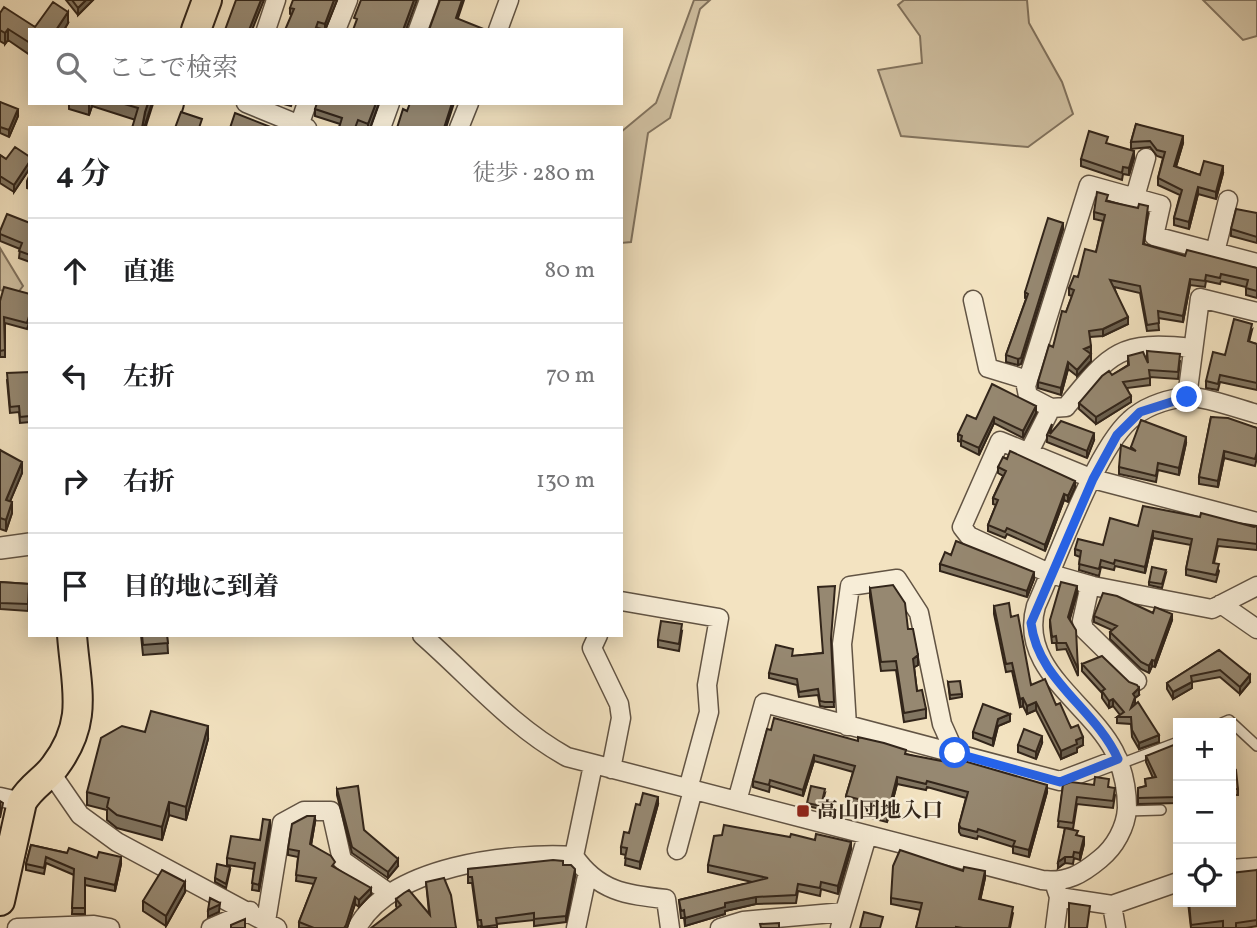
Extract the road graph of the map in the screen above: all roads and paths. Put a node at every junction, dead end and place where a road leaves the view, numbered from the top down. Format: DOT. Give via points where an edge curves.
graph roads {
  1 [pos="207,0"];
  2 [pos="276,0"];
  3 [pos="348,0"];
  4 [pos="429,0"];
  5 [pos="509,0"];
  6 [pos="197,28"];
  7 [pos="267,28"];
  8 [pos="337,28"];
  9 [pos="419,28"];
  10 [pos="499,28"];
  11 [pos="168,105"];
  12 [pos="251,105"];
  13 [pos="307,105"];
  14 [pos="389,105"];
  15 [pos="468,105"];
  16 [pos="303,125"];
  17 [pos="162,126"];
  18 [pos="382,126"];
  19 [pos="460,126"];
  20 [pos="1146,158"];
  21 [pos="1135,197"];
  22 [pos="1228,200"];
  23 [pos="1215,252"];
  24 [pos="1257,263"];
  25 [pos="973,300"];
  26 [pos="1257,312"];
  27 [pos="1192,348"];
  28 [pos="1028,380"];
  29 [pos="1187,397"];
  30 [pos="1051,408"];
  31 [pos="1257,414"];
  32 [pos="1029,452"];
  33 [pos="1093,479"];
  34 [pos="1257,522"];
  35 [pos="28,544"];
  36 [pos="0,548"];
  37 [pos="1051,573"];
  38 [pos="1090,585"];
  39 [pos="1257,586"];
  40 [pos="623,601"];
  41 [pos="1221,604"];
  42 [pos="1257,629"];
  43 [pos="72,637"];
  44 [pos="424,637"];
  45 [pos="597,637"];
  46 [pos="1137,681"];
  47 [pos="847,726"];
  48 [pos="1236,727"];
  49 [pos="1173,744"];
  50 [pos="1257,746"];
  51 [pos="955,753"];
  52 [pos="1119,762"];
  53 [pos="602,767"];
  54 [pos="51,773"];
  55 [pos="691,790"];
  56 [pos="11,799"];
  57 [pos="737,802"];
  58 [pos="1161,810"];
  59 [pos="1127,811"];
  60 [pos="867,836"];
  61 [pos="677,850"];
  62 [pos="574,856"];
  63 [pos="1257,867"];
  64 [pos="1236,869"];
  65 [pos="587,876"];
  66 [pos="1173,884"];
  67 [pos="1057,889"];
  68 [pos="389,893"];
  69 [pos="0,901"];
  70 [pos="1112,905"];
  71 [pos="250,911"];
  72 [pos="842,920"];
  73 [pos="272,925"];
  74 [pos="16,928"];
  75 [pos="110,928"];
  76 [pos="211,928"];
  77 [pos="357,928"];
  78 [pos="576,928"];
  79 [pos="670,928"];
  80 [pos="720,928"];
  81 [pos="1055,928"];
  82 [pos="1116,928"];
  1 -- 6 [label="main road"];
  2 -- 7 [label="street"];
  3 -- 8 [label="street"];
  4 -- 9 [label="street"];
  5 -- 10 [label="street"];
  11 -- 17 [label="main road"];
  12 -- 16 [label="street"];
  13 -- 16 [label="street"];
  14 -- 18 [label="street"];
  15 -- 19 [label="street"];
  20 -- 21 [label="street"];
  21 -- 23 [label="street" via="1161,205 1154,236"];
  21 -- 28 [label="street" via="1088,185"];
  22 -- 23 [label="street"];
  23 -- 24 [label="street"];
  25 -- 28 [label="street" via="988,368"];
  26 -- 27 [label="street" via="1200,298"];
  27 -- 29 [label="street"];
  27 -- 30 [label="street" via="1157,344 1129,348 1108,358 1066,407"];
  28 -- 30 [label="street" via="1028,397"];
  29 -- 31 [label="street"];
  29 -- 33 [label="street" via="1153,406 1128,422"];
  30 -- 32 [label="street"];
  32 -- 33 [label="street"];
  32 -- 37 [label="street" via="1000,441 962,527 969,536"];
  33 -- 34 [label="street"];
  33 -- 37 [label="street"];
  35 -- 36 [label="street"];
  37 -- 38 [label="street"];
  37 -- 52 [label="street" via="1031,623 1036,648"];
  38 -- 41 [label="street" via="1212,608"];
  38 -- 46 [label="street" via="1084,629"];
  39 -- 41 [label="street"];
  40 -- 55 [label="street" via="719,618 706,685 709,712"];
  41 -- 42 [label="street"];
  43 -- 54 [label="main road" via="77,723 70,747"];
  44 -- 53 [label="street" via="540,742 567,757"];
  45 -- 53 [label="street" via="592,648 619,704 621,718"];
  47 -- 51 [label="street"];
  47 -- 51 [label="street" via="842,644 850,586 897,579 919,612 942,724"];
  47 -- 57 [label="street" via="764,703"];
  48 -- 50 [label="lane"];
  49 -- 52 [label="lane"];
  51 -- 52 [label="street" via="1060,782"];
  52 -- 59 [label="street"];
  53 -- 55 [label="street"];
  53 -- 62 [label="street"];
  54 -- 56 [label="main road"];
  54 -- 71 [label="street" via="80,815 117,842"];
  55 -- 57 [label="street"];
  55 -- 61 [label="street"];
  56 -- 69 [label="main road"];
  57 -- 60 [label="street"];
  58 -- 59 [label="lane"];
  59 -- 67 [label="street" via="1111,850"];
  60 -- 67 [label="street"];
  60 -- 72 [label="street"];
  62 -- 65 [label="street"];
  62 -- 68 [label="street" via="490,858 403,884"];
  63 -- 64 [label="street"];
  65 -- 78 [label="street"];
  65 -- 79 [label="street" via="627,894 666,899"];
  66 -- 70 [label="street"];
  67 -- 70 [label="street"];
  67 -- 81 [label="street"];
  68 -- 73 [label="street" via="342,860 331,811 303,811 282,823"];
  68 -- 77 [label="street" via="364,915"];
  70 -- 82 [label="street"];
  71 -- 73 [label="street"];
  71 -- 76 [label="street"];
  72 -- 80 [label="street" via="776,917"];
  74 -- 75 [label="street"];
}
